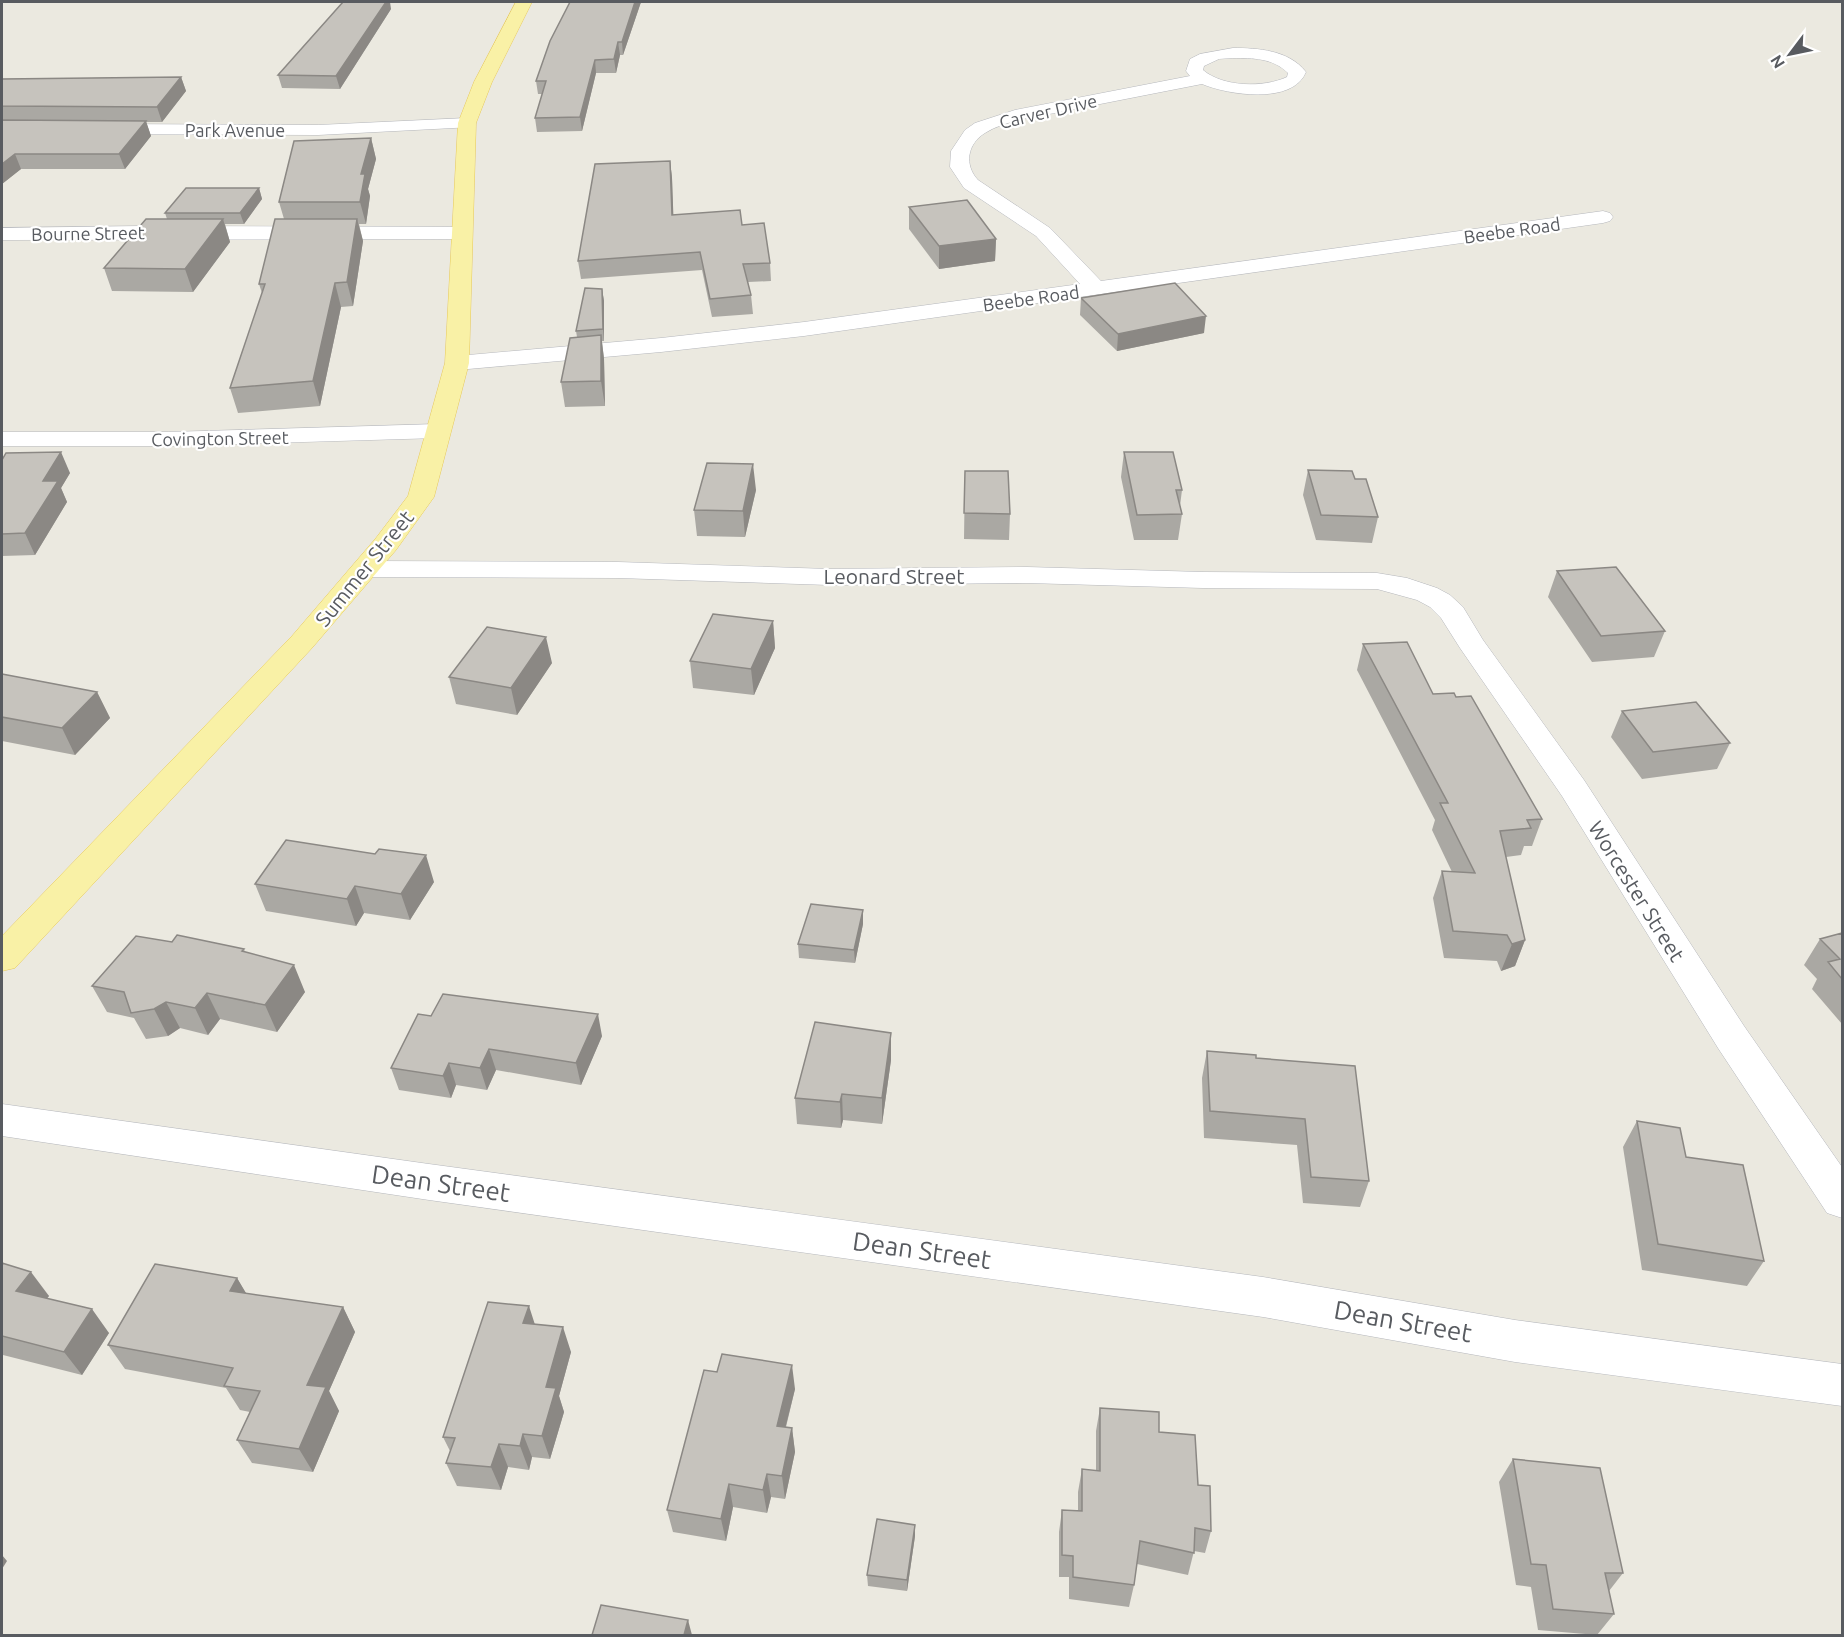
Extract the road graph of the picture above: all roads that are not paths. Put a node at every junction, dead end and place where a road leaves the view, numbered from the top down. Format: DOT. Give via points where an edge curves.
graph roads {
  1 [pos="524,2"];
  2 [pos="1203,79"];
  3 [pos="468,123"];
  4 [pos="90,129"];
  5 [pos="1603,217"];
  6 [pos="462,233"];
  7 [pos="2,234"];
  8 [pos="1096,288"];
  9 [pos="457,363"];
  10 [pos="438,431"];
  11 [pos="2,439"];
  12 [pos="365,569"];
  13 [pos="1422,592"];
  14 [pos="2,958"];
  15 [pos="2,1120"];
  16 [pos="1842,1200"];
  17 [pos="1842,1385"];
  1 -- 3 [label="main road, Summer Street" via="479,92"];
  2 -- 2 [label="street, Carver Drive" via="1194,71 1196,63 1227,53 1272,57 1289,63 1298,72 1294,80 1270,89 1233,88"];
  2 -- 8 [label="street, Carver Drive" via="1021,114 981,127 964,142 960,167 971,184 1043,232"];
  3 -- 4 [label="street, Park Avenue" via="318,129"];
  3 -- 6 [label="main road, Summer Street"];
  5 -- 8 [label="street, Beebe Road"];
  6 -- 7 [label="street, Bourne Street"];
  6 -- 9 [label="main road, Summer Street"];
  8 -- 9 [label="street, Beebe Road" via="745,336"];
  9 -- 10 [label="main road, Summer Street"];
  10 -- 11 [label="street, Covington Street" via="179,439"];
  10 -- 12 [label="main road, Summer Street" via="421,497"];
  12 -- 13 [label="street, Leonard Street" via="1377,581"];
  12 -- 14 [label="main road, Summer Street" via="302,642"];
  13 -- 16 [label="street, Worcester Street" via="1453,612"];
  15 -- 17 [label="street, Dean Street" via="1263,1297 1621,1357"];
}
